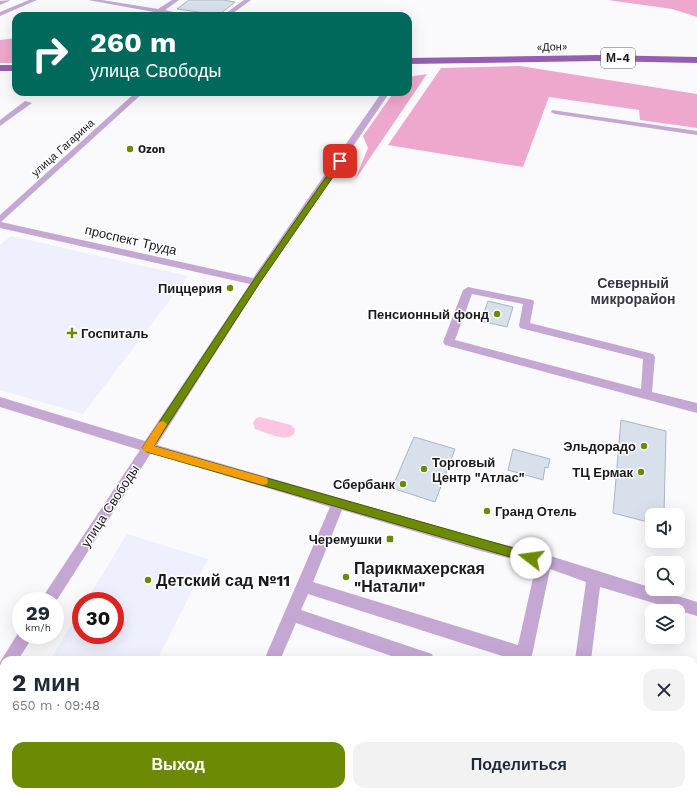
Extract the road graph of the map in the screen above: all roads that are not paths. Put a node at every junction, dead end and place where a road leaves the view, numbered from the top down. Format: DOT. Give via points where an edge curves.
graph roads {
  1 [pos="7,0"];
  2 [pos="34,0"];
  3 [pos="91,0"];
  4 [pos="176,0"];
  5 [pos="248,0"];
  6 [pos="0,3"];
  7 [pos="161,11"];
  8 [pos="166,12"];
  9 [pos="231,12"];
  10 [pos="0,14"];
  11 [pos="697,60"];
  12 [pos="412,61"];
  13 [pos="0,68"];
  14 [pos="12,68"];
  15 [pos="136,96"];
  16 [pos="383,96"];
  17 [pos="28,102"];
  18 [pos="555,112"];
  19 [pos="0,124"];
  20 [pos="697,133"];
  21 [pos="0,220"];
  22 [pos="0,225"];
  23 [pos="256,282"];
  24 [pos="646,395"];
  25 [pos="0,402"];
  26 [pos="697,408"];
  27 [pos="147,448"];
  28 [pos="338,503"];
  29 [pos="544,561"];
  30 [pos="594,578"];
  31 [pos="304,586"];
  32 [pos="54,592"];
  33 [pos="697,609"];
  34 [pos="292,614"];
  35 [pos="20,644"];
  36 [pos="13,656"];
  37 [pos="274,656"];
  38 [pos="414,656"];
  39 [pos="521,656"];
  40 [pos="524,656"];
  41 [pos="584,656"];
  1 -- 6 [label="street"];
  2 -- 10 [label="street"];
  3 -- 7 [label="street"];
  4 -- 7 [label="street"];
  5 -- 9 [label="street"];
  7 -- 8 [label="street"];
  11 -- 12 [label="main road, «Дон» / М-4" via="597,58"];
  13 -- 14 [label="main road"];
  15 -- 21 [label="street, улица Гагарина"];
  16 -- 23 [label="street, улица Свободы"];
  17 -- 19 [label="street"];
  18 -- 20 [label="street"];
  22 -- 23 [label="street, проспект Труда"];
  23 -- 27 [label="street, улица Свободы"];
  24 -- 24 [label="street" via="449,342 468,290 529,302 524,325 649,357"];
  24 -- 26 [label="street"];
  25 -- 27 [label="street"];
  27 -- 28 [label="street"];
  27 -- 32 [label="street, улица Свободы"];
  28 -- 29 [label="street"];
  28 -- 31 [label="street"];
  29 -- 30 [label="street"];
  29 -- 40 [label="street"];
  30 -- 33 [label="street"];
  30 -- 41 [label="street"];
  31 -- 34 [label="street"];
  31 -- 39 [label="street"];
  34 -- 37 [label="street"];
  34 -- 38 [label="street"];
  35 -- 36 [label="street"];
}
